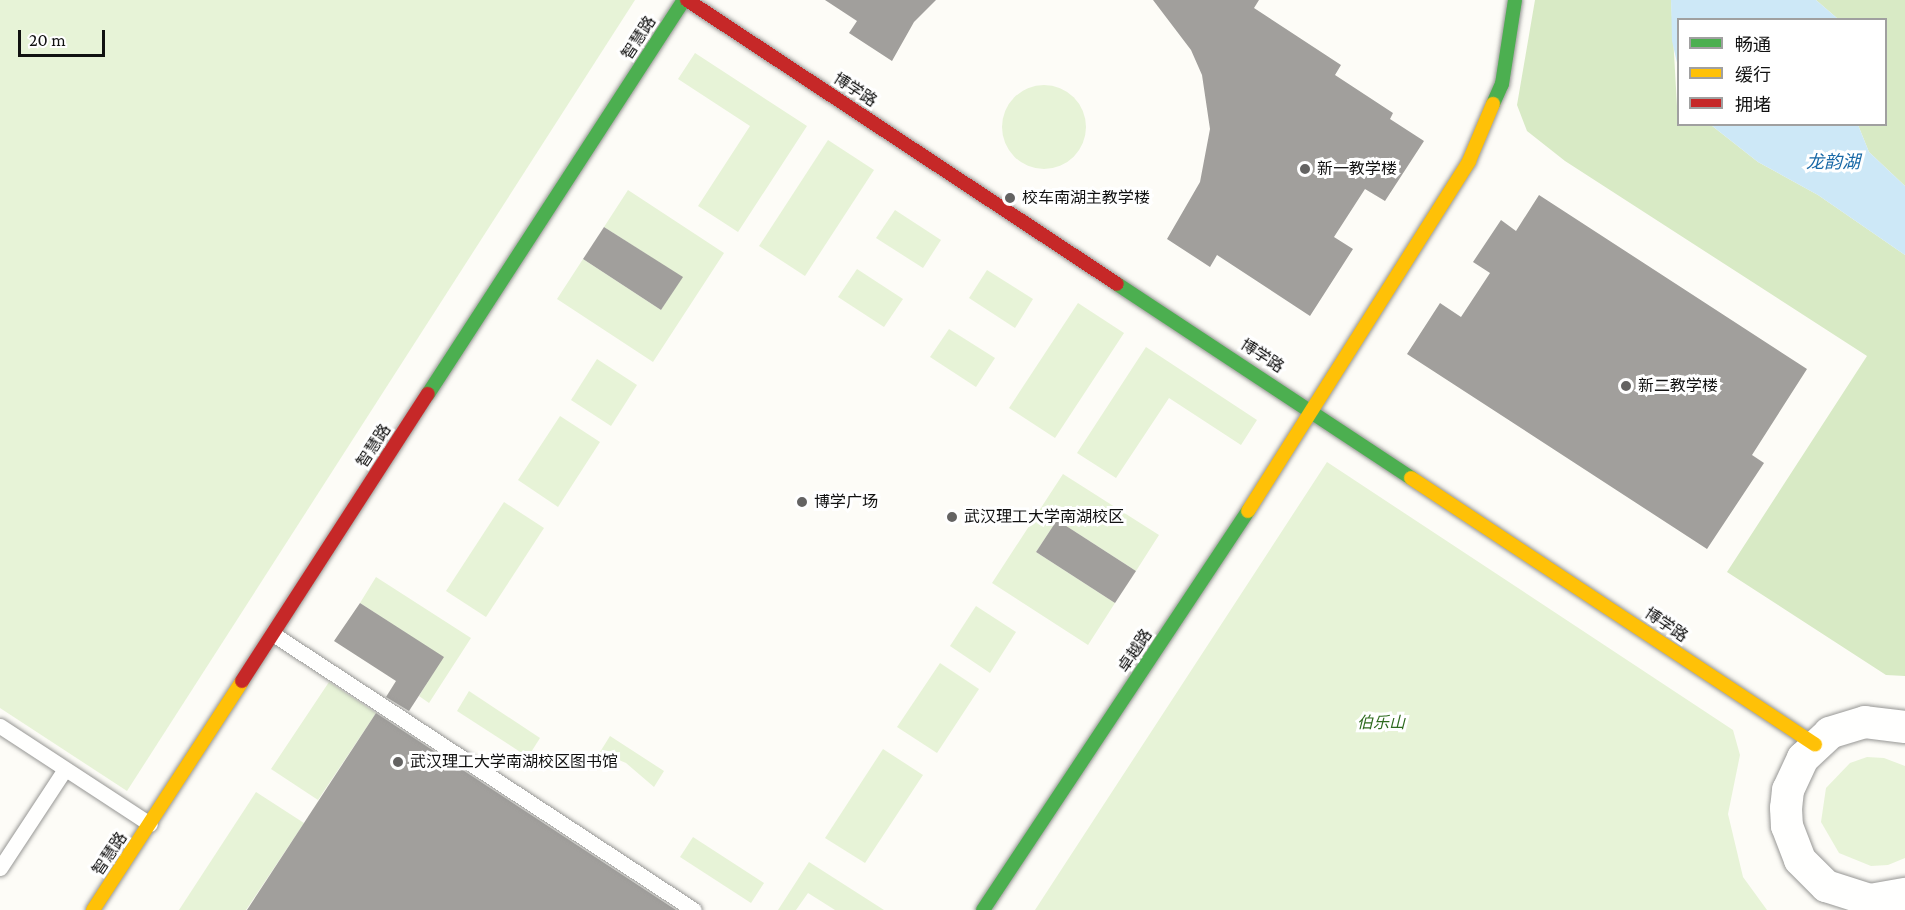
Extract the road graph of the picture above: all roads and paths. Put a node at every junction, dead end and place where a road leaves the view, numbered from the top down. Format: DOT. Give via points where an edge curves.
graph roads {
  1 [pos="685,0"];
  2 [pos="1515,0"];
  3 [pos="1315,410"];
  4 [pos="273,634"];
  5 [pos="0,726"];
  6 [pos="1905,727"];
  7 [pos="1815,744"];
  8 [pos="65,769"];
  9 [pos="150,824"];
  10 [pos="0,868"];
  11 [pos="1875,903"];
  12 [pos="93,910"];
  13 [pos="694,910"];
  14 [pos="983,910"];
  1 -- 3 [label="street, 博学路"];
  1 -- 4 [label="street, 智慧路"];
  2 -- 3 [label="street, 卓越路" via="1502,84 1484,133"];
  3 -- 7 [label="street, 博学路"];
  3 -- 14 [label="street, 卓越路"];
  4 -- 9 [label="street, 智慧路"];
  4 -- 13 [label="lane"];
  5 -- 8 [label="lane"];
  6 -- 7 [label="street" via="1884,722 1856,724"];
  7 -- 11 [label="street" via="1788,790 1787,826 1800,860 1812,874 1826,886"];
  8 -- 9 [label="lane"];
  8 -- 10 [label="lane"];
  9 -- 12 [label="street, 智慧路"];
}
